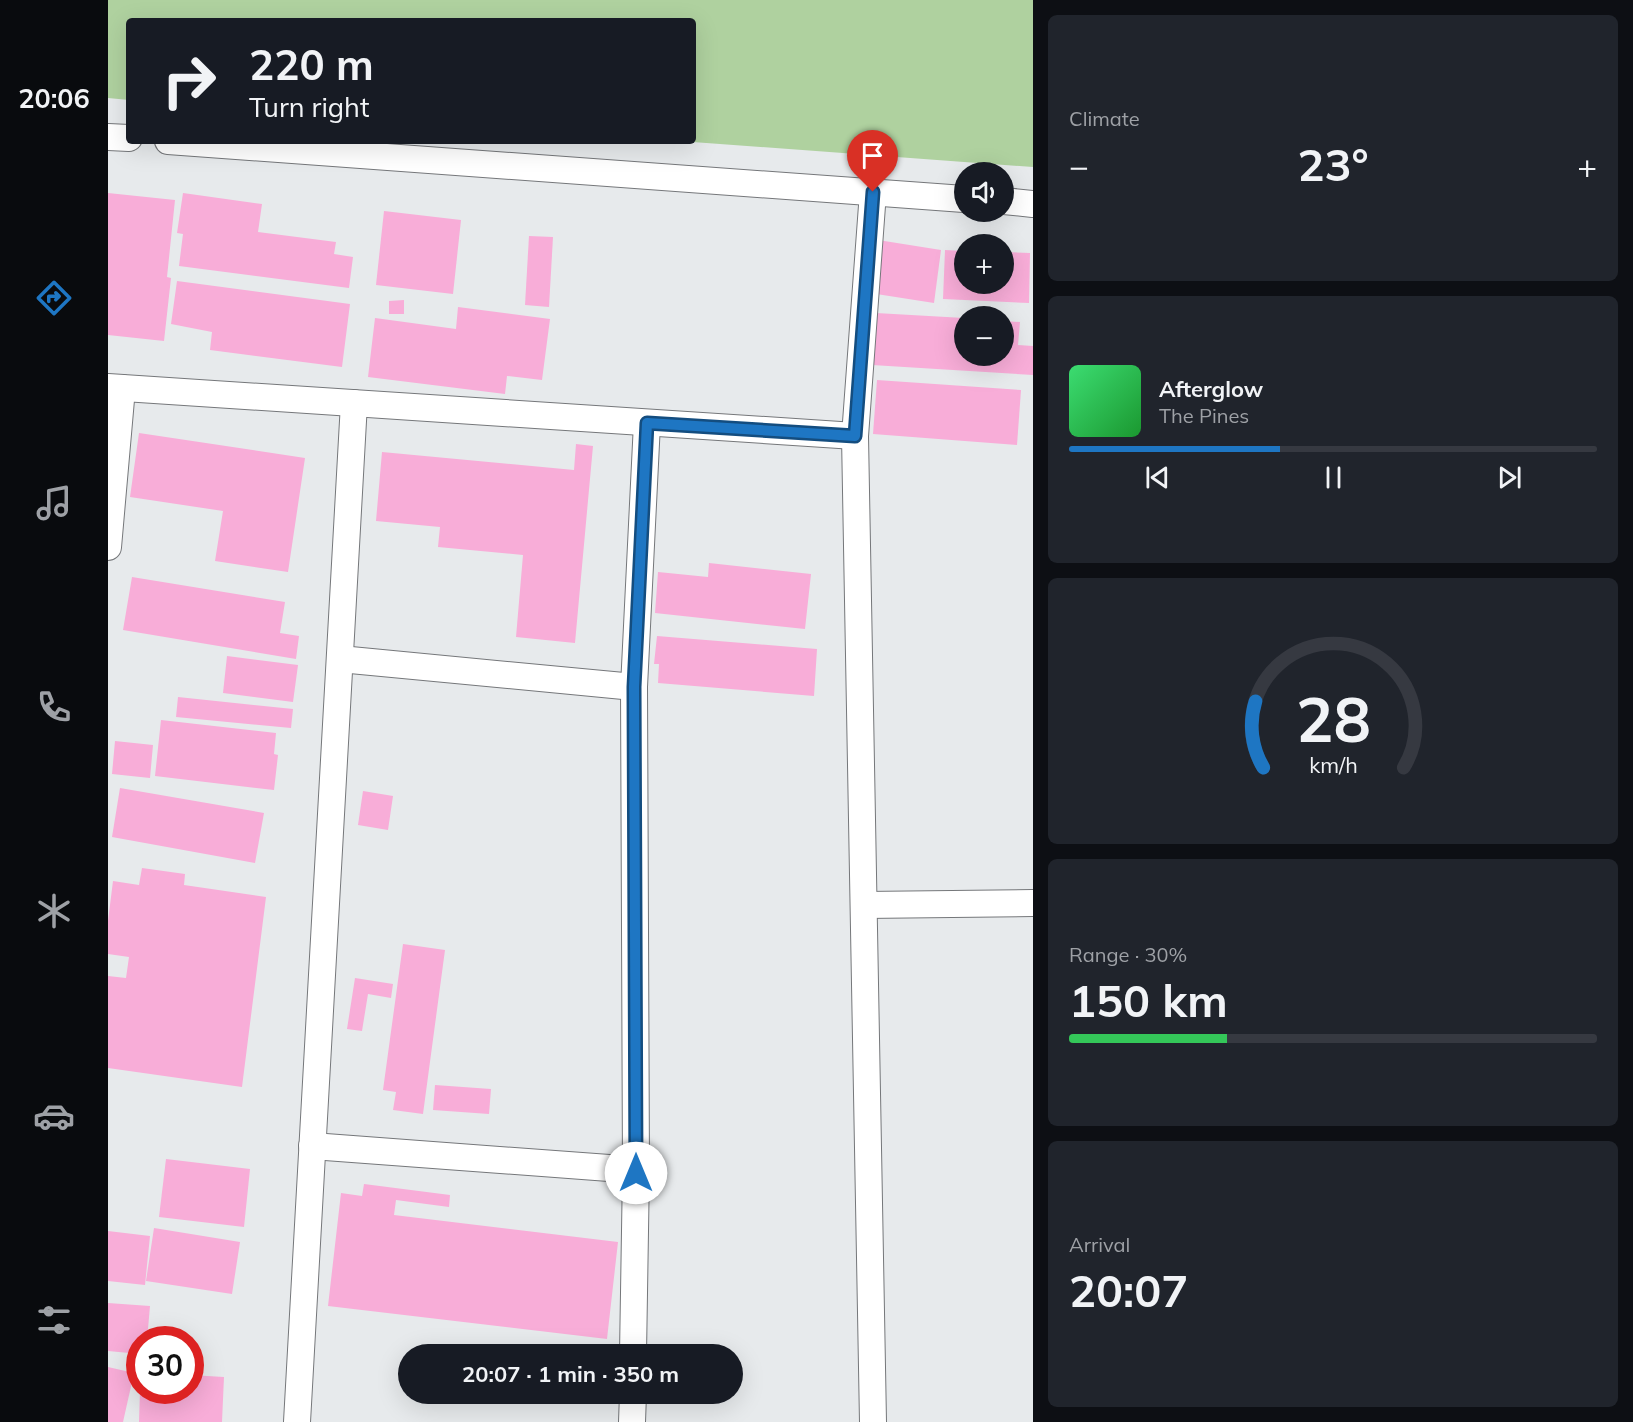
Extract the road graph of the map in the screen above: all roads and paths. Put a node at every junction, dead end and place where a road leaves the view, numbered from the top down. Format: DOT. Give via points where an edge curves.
graph roads {
  1 [pos="108,137"];
  2 [pos="126,138"];
  3 [pos="209,144"];
  4 [pos="873,192"];
  5 [pos="954,198"];
  6 [pos="1014,202"];
  7 [pos="1033,204"];
  8 [pos="115,387"];
  9 [pos="354,403"];
  10 [pos="647,423"];
  11 [pos="855,436"];
  12 [pos="108,547"];
  13 [pos="340,659"];
  14 [pos="634,687"];
  15 [pos="1033,903"];
  16 [pos="864,908"];
  17 [pos="1033,910"];
  18 [pos="313,1147"];
  19 [pos="636,1171"];
  20 [pos="633,1344"];
  21 [pos="633,1404"];
  22 [pos="297,1422"];
  23 [pos="632,1422"];
  24 [pos="873,1422"];
  1 -- 2 [label="street"];
  3 -- 4 [label="street"];
  4 -- 5 [label="street"];
  4 -- 11 [label="street"];
  6 -- 7 [label="street"];
  8 -- 9 [label="street"];
  8 -- 12 [label="street"];
  9 -- 10 [label="street"];
  9 -- 13 [label="street"];
  10 -- 11 [label="street"];
  10 -- 14 [label="street"];
  11 -- 16 [label="street"];
  13 -- 14 [label="street"];
  13 -- 18 [label="street"];
  14 -- 19 [label="street"];
  15 -- 16 [label="street"];
  16 -- 17 [label="street"];
  16 -- 24 [label="street"];
  18 -- 19 [label="street"];
  18 -- 22 [label="street"];
  19 -- 20 [label="street"];
  21 -- 23 [label="street"];
}
